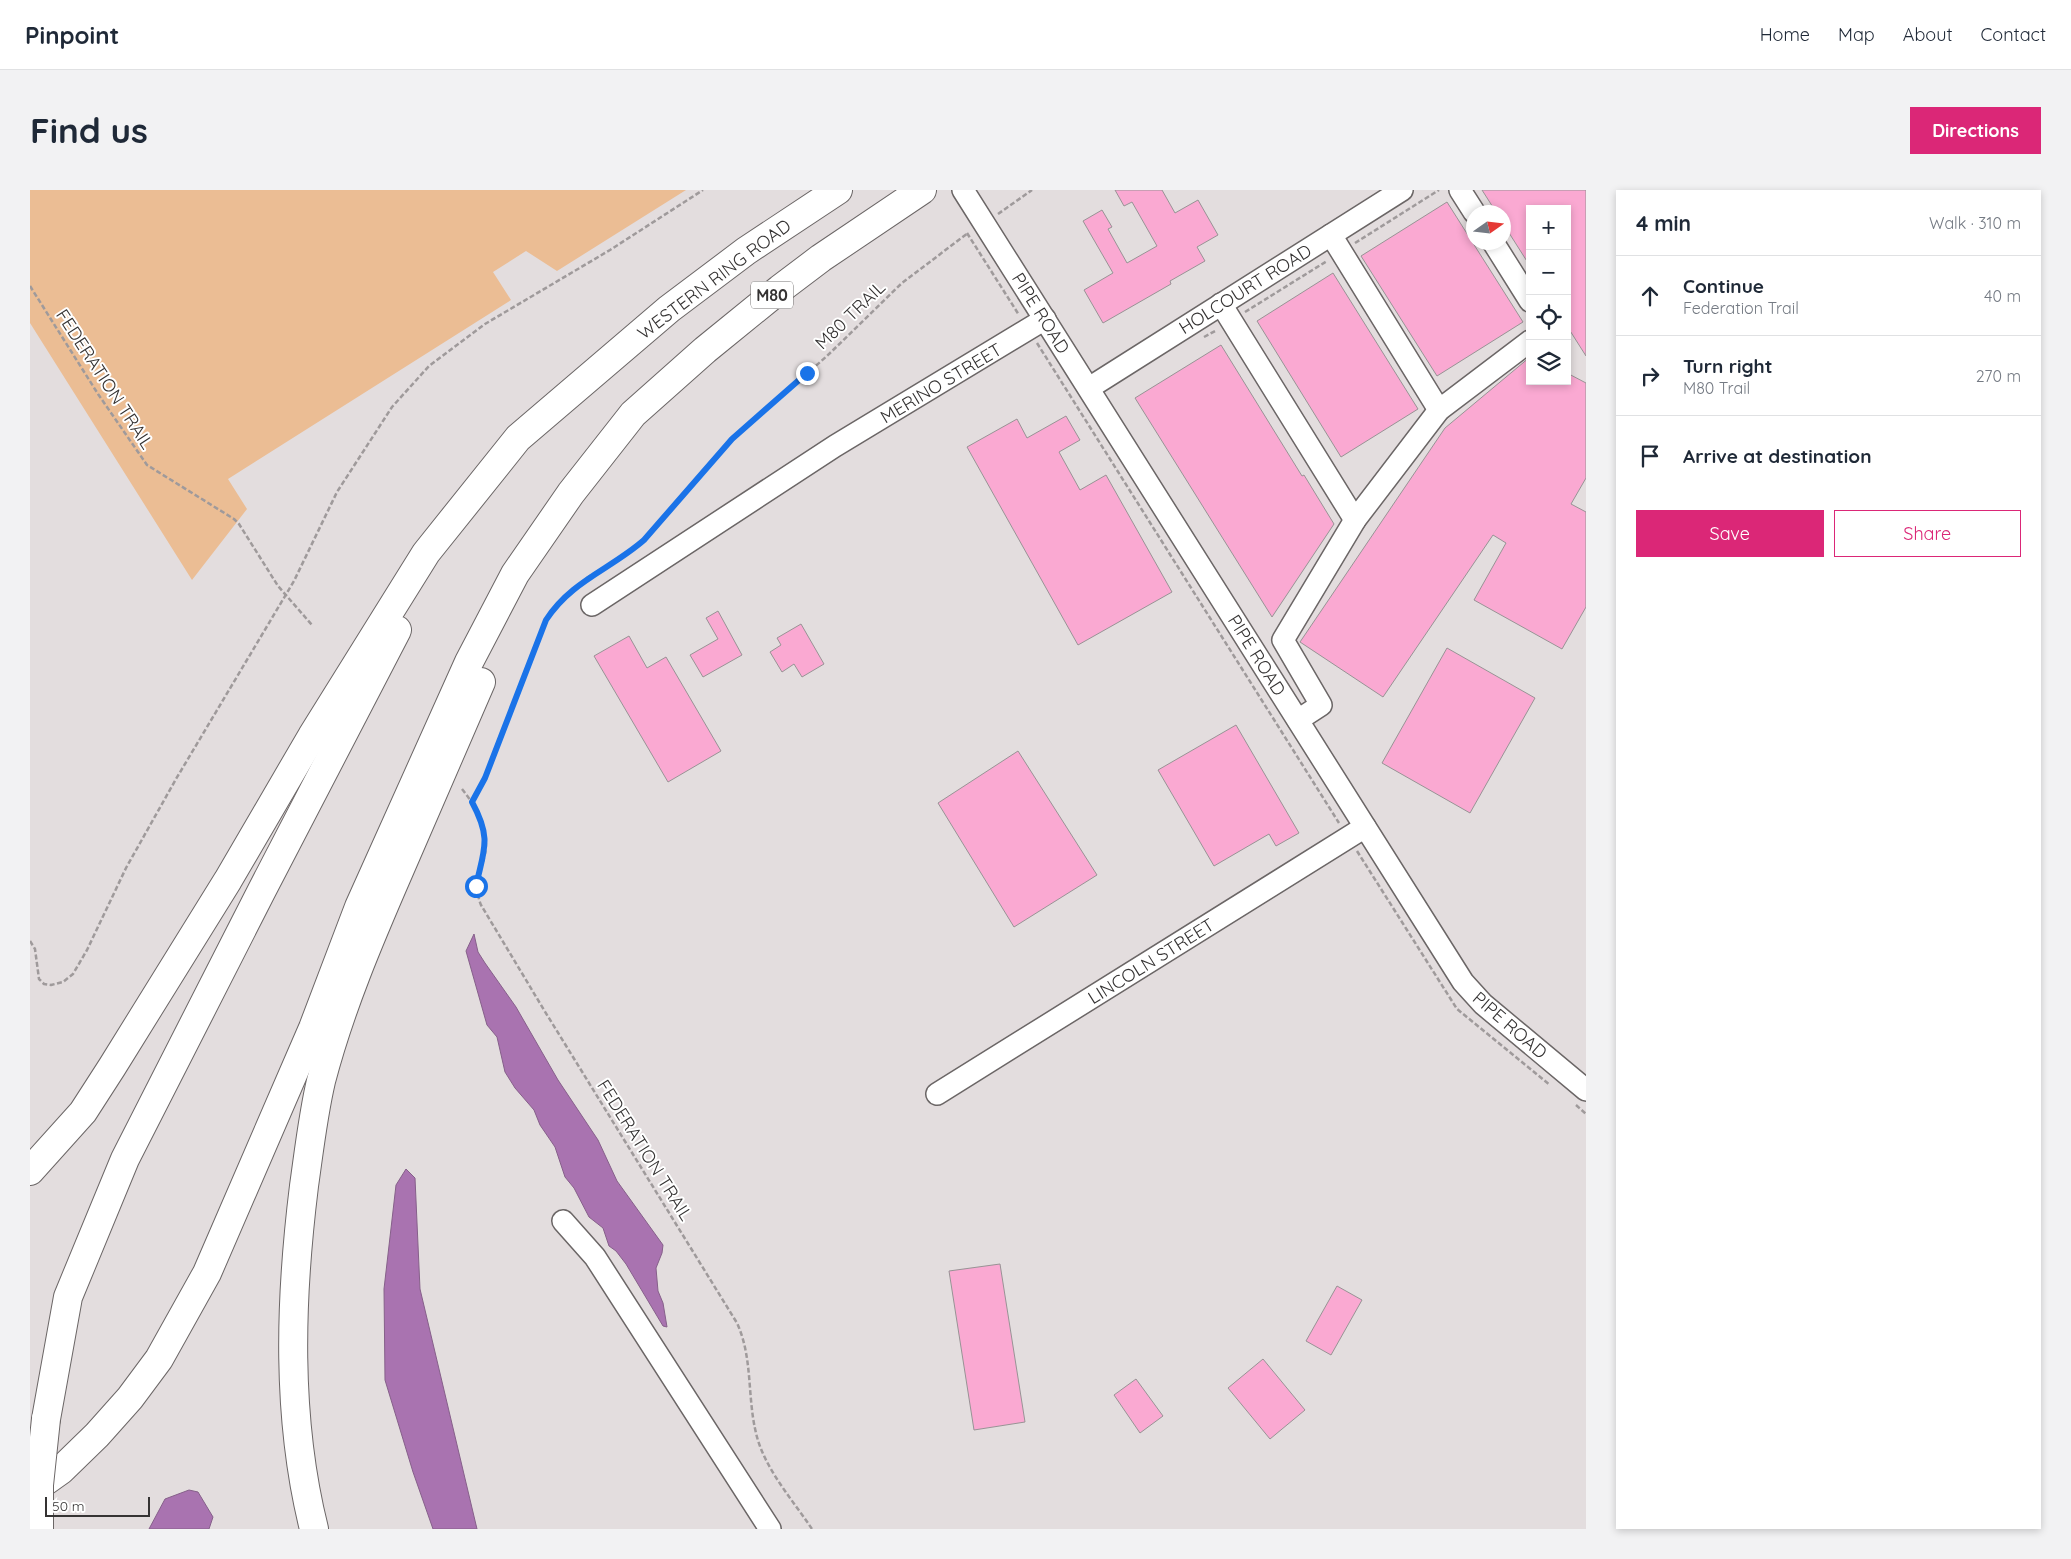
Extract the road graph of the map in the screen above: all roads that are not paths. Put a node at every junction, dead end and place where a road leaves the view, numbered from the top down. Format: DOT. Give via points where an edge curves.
graph roads {
  1 [pos="838,190"];
  2 [pos="922,190"];
  3 [pos="964,190"];
  4 [pos="1402,190"];
  5 [pos="1460,190"];
  6 [pos="1470,205"];
  7 [pos="1331,235"];
  8 [pos="1498,250"];
  9 [pos="1526,295"];
  10 [pos="1221,304"];
  11 [pos="1045,319"];
  12 [pos="1526,344"];
  13 [pos="594,374"];
  14 [pos="1089,388"];
  15 [pos="1439,410"];
  16 [pos="633,414"];
  17 [pos="1355,520"];
  18 [pos="592,605"];
  19 [pos="1283,640"];
  20 [pos="1262,665"];
  21 [pos="1298,720"];
  22 [pos="1365,827"];
  23 [pos="1586,1090"];
  24 [pos="937,1094"];
  25 [pos="30,1171"];
  26 [pos="563,1221"];
  27 [pos="30,1492"];
  28 [pos="39,1529"];
  29 [pos="314,1529"];
  30 [pos="770,1529"];
  1 -- 13 [label="highway, WESTERN RING ROAD" via="746,251 669,309"];
  2 -- 16 [label="highway, M80" via="780,289"];
  3 -- 11 [label="street, PIPE ROAD"];
  4 -- 7 [label="street, HOLCOURT ROAD"];
  5 -- 6 [label="street"];
  7 -- 10 [label="street, HOLCOURT ROAD"];
  7 -- 15 [label="street"];
  8 -- 9 [label="street"];
  10 -- 14 [label="street, HOLCOURT ROAD"];
  10 -- 17 [label="street"];
  11 -- 14 [label="street, PIPE ROAD"];
  11 -- 18 [label="street, MERINO STREET" via="835,446"];
  12 -- 15 [label="street"];
  13 -- 25 [label="highway" via="518,438 426,554 83,1112"];
  13 -- 28 [label="highway, bridge" via="525,446 433,571 398,628 125,1159 68,1298 46,1419 39,1485"];
  14 -- 20 [label="street, PIPE ROAD"];
  15 -- 17 [label="street"];
  16 -- 27 [label="highway" via="515,574 469,662 359,908 310,1037 208,1272 159,1359 130,1398 61,1470"];
  16 -- 29 [label="highway" via="527,584 485,671 377,921 342,1012 321,1082 299,1231 293,1317 298,1436 305,1494"];
  17 -- 19 [label="street"];
  19 -- 20 [label="street"];
  19 -- 21 [label="street" via="1321,705"];
  20 -- 21 [label="street, PIPE ROAD"];
  21 -- 22 [label="street, PIPE ROAD"];
  22 -- 23 [label="street, PIPE ROAD" via="1463,982 1483,1004"];
  22 -- 24 [label="street, LINCOLN STREET"];
  26 -- 30 [label="street" via="595,1257"];
}
